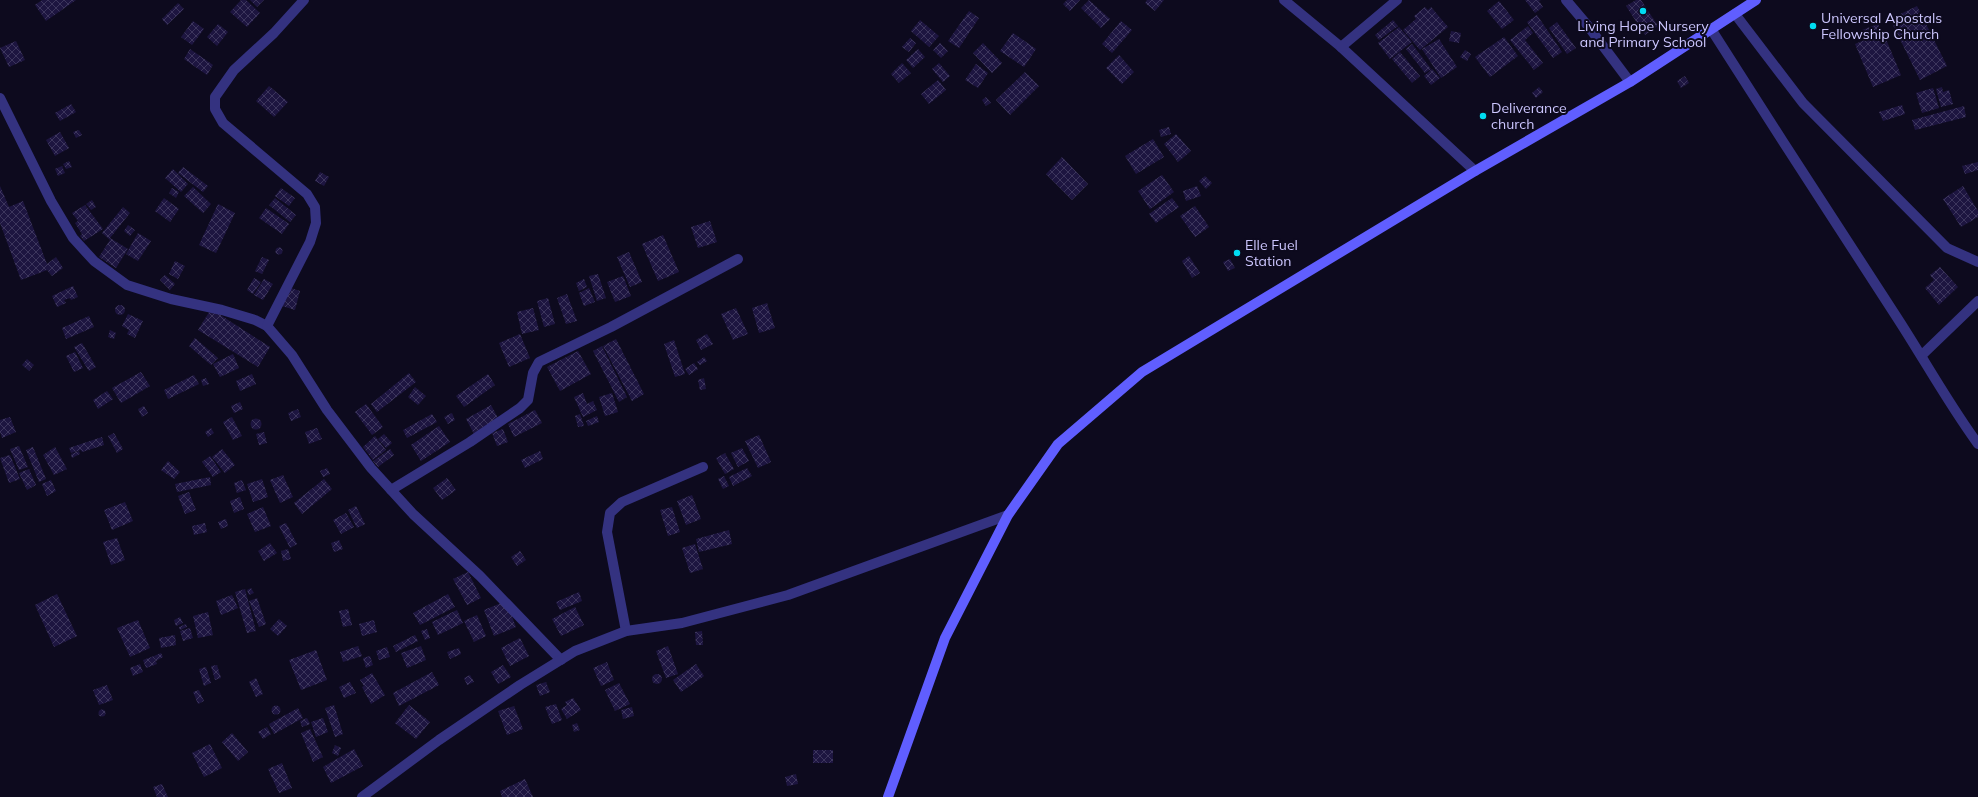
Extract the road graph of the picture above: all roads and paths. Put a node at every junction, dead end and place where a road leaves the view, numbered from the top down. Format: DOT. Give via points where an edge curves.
graph roads {
  1 [pos="304,0"];
  2 [pos="1284,0"];
  3 [pos="1397,0"];
  4 [pos="1566,0"];
  5 [pos="1756,0"];
  6 [pos="1735,14"];
  7 [pos="1711,28"];
  8 [pos="1341,47"];
  9 [pos="1630,82"];
  10 [pos="0,98"];
  11 [pos="1475,171"];
  12 [pos="738,259"];
  13 [pos="1978,262"];
  14 [pos="1978,301"];
  15 [pos="267,326"];
  16 [pos="1922,355"];
  17 [pos="1978,444"];
  18 [pos="704,467"];
  19 [pos="391,490"];
  20 [pos="1008,515"];
  21 [pos="626,631"];
  22 [pos="561,660"];
  23 [pos="362,797"];
  24 [pos="888,797"];
  1 -- 15 [label="street" via="274,33 234,70 215,96 216,109 223,123 307,194 315,206 316,223 310,242"];
  2 -- 8 [label="street"];
  3 -- 8 [label="street"];
  4 -- 9 [label="street"];
  5 -- 6 [label="street"];
  6 -- 7 [label="street"];
  6 -- 13 [label="street" via="1803,103 1946,248"];
  7 -- 9 [label="street"];
  7 -- 16 [label="street"];
  8 -- 11 [label="street"];
  9 -- 11 [label="street"];
  10 -- 15 [label="street" via="51,201 73,238 94,261 127,285 171,299 222,310"];
  11 -- 20 [label="street" via="1142,372 1058,444"];
  12 -- 19 [label="street" via="539,362 533,373 528,400 520,408"];
  14 -- 16 [label="street"];
  15 -- 19 [label="street" via="292,356 327,410"];
  16 -- 17 [label="street" via="1959,418"];
  18 -- 21 [label="street" via="622,502 610,512 607,532"];
  19 -- 22 [label="street" via="522,617"];
  20 -- 21 [label="street" via="788,595 682,623"];
  20 -- 24 [label="street" via="945,638"];
  21 -- 22 [label="street" via="575,651"];
  22 -- 23 [label="street" via="439,740"];
}
